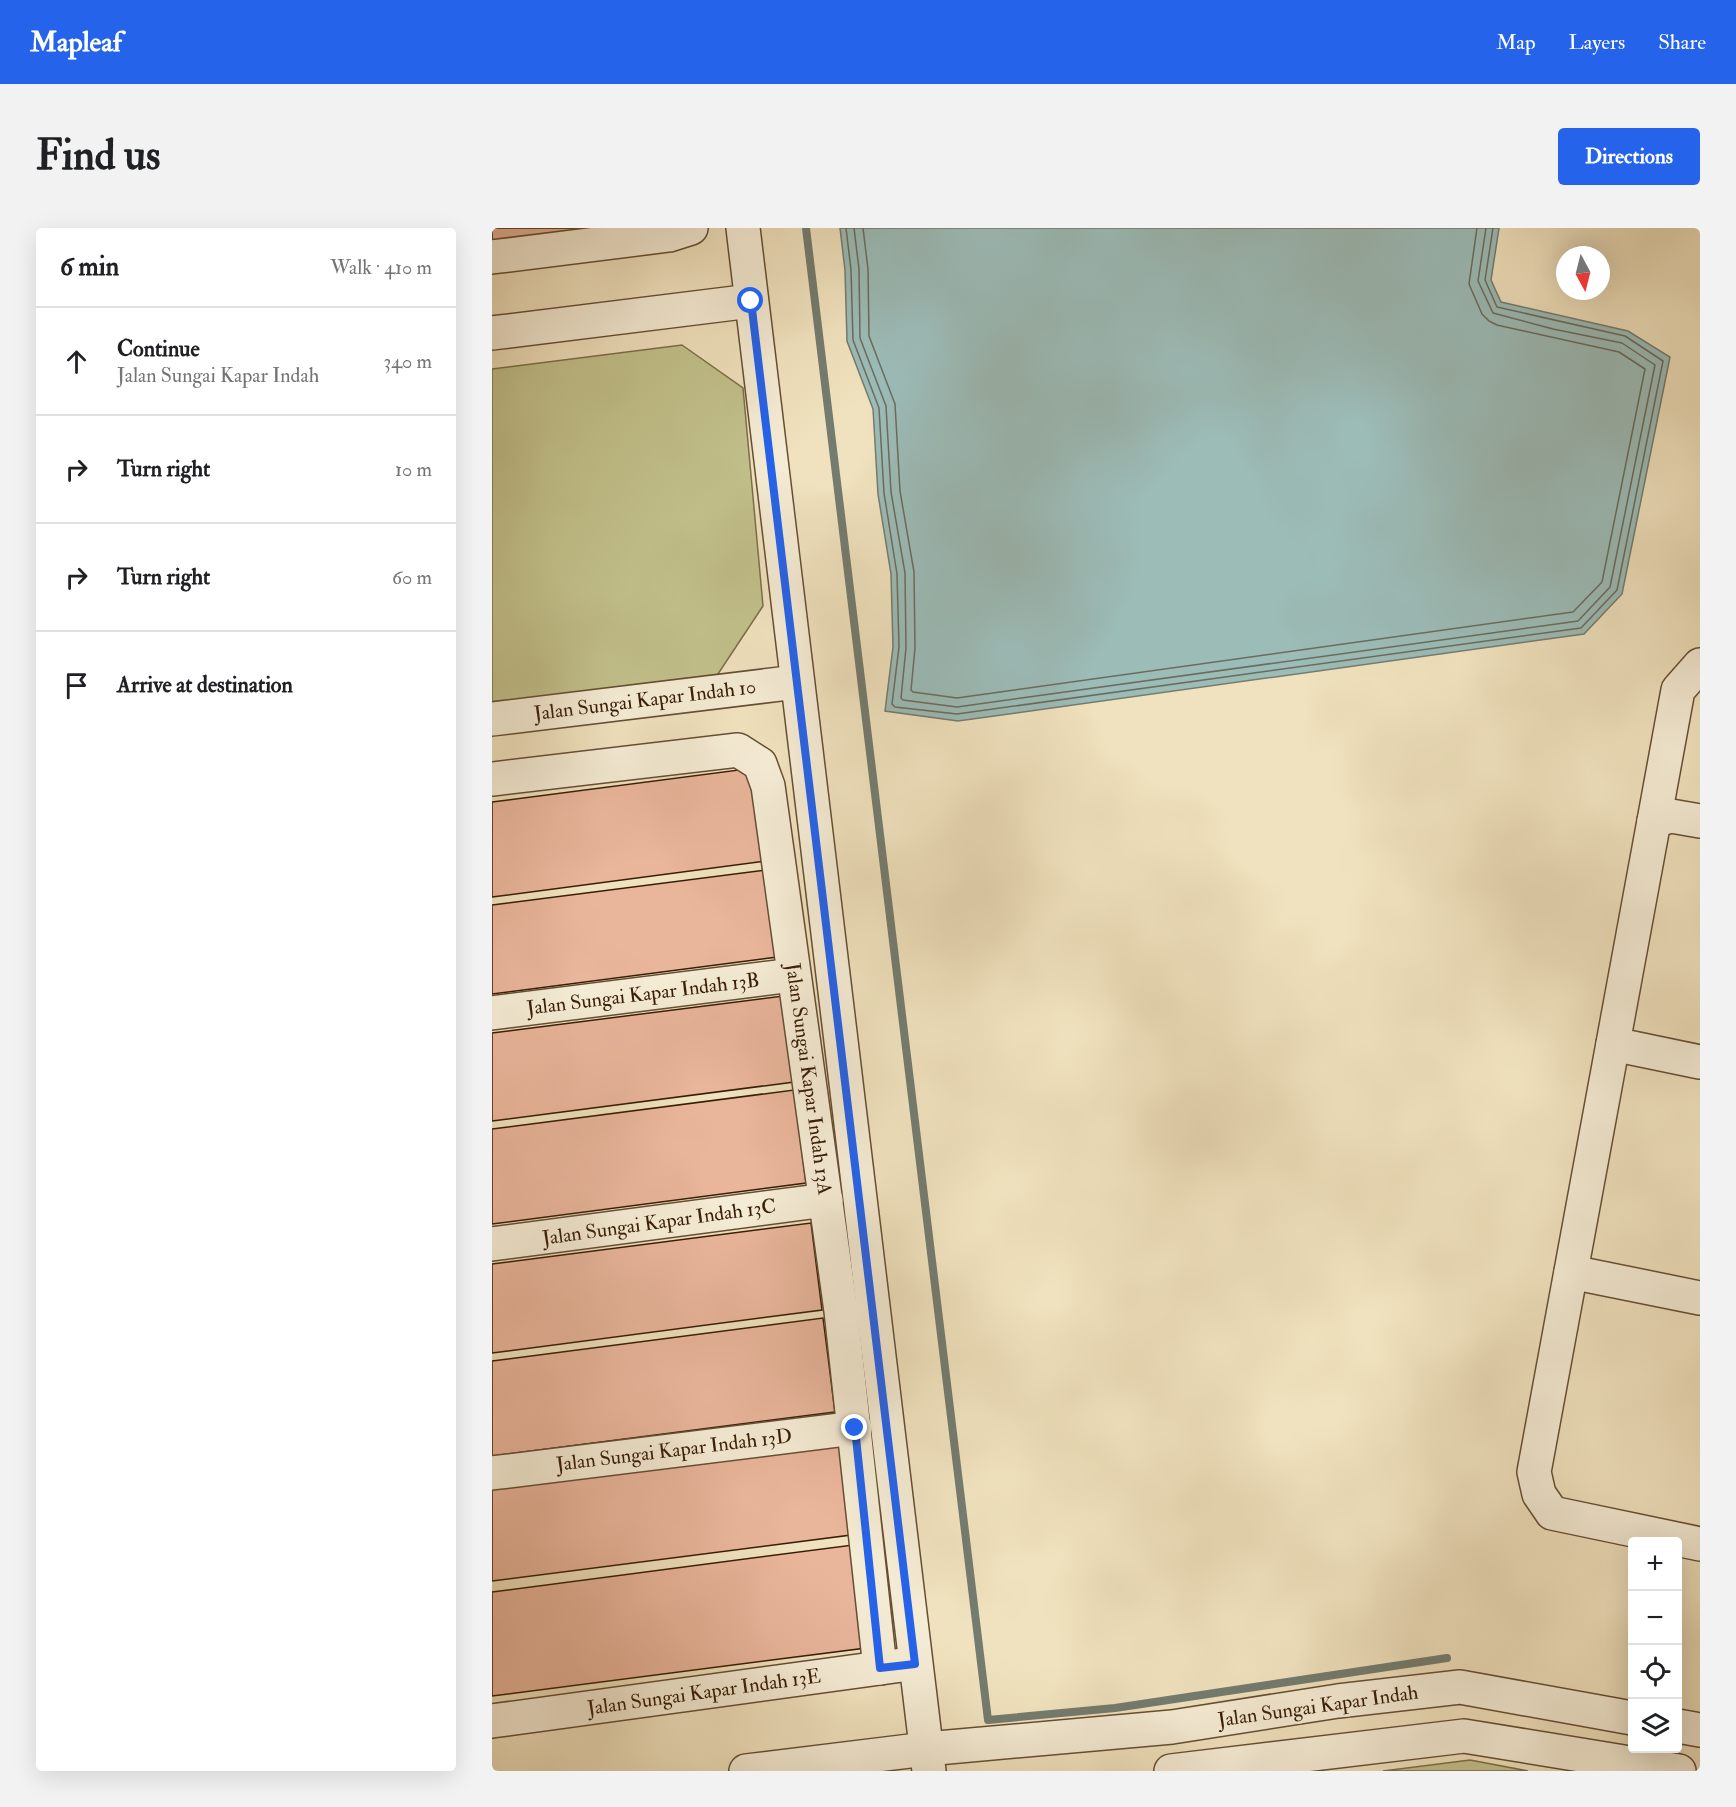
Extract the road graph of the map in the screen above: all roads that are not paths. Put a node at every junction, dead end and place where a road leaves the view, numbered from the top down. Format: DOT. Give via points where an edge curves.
graph roads {
  1 [pos="691,228"];
  2 [pos="742,228"];
  3 [pos="492,257"];
  4 [pos="751,301"];
  5 [pos="492,333"];
  6 [pos="1700,665"];
  7 [pos="797,682"];
  8 [pos="492,718"];
  9 [pos="492,779"];
  10 [pos="1654,821"];
  11 [pos="1700,821"];
  12 [pos="794,975"];
  13 [pos="492,1013"];
  14 [pos="1613,1044"];
  15 [pos="1700,1062"];
  16 [pos="826,1200"];
  17 [pos="492,1244"];
  18 [pos="1570,1272"];
  19 [pos="1700,1298"];
  20 [pos="855,1428"];
  21 [pos="492,1473"];
  22 [pos="1700,1544"];
  23 [pos="915,1664"];
  24 [pos="880,1668"];
  25 [pos="1628,1717"];
  26 [pos="492,1721"];
  27 [pos="1682,1727"];
  28 [pos="1700,1730"];
  29 [pos="927,1760"];
  30 [pos="746,1771"];
  31 [pos="1172,1771"];
  32 [pos="1679,1771"];
  1 -- 3 [label="street" via="669,235"];
  2 -- 4 [label="street"];
  4 -- 5 [label="street"];
  4 -- 7 [label="street"];
  6 -- 10 [label="street" via="1678,690"];
  7 -- 8 [label="street, Jalan Sungai Kapar Indah 10"];
  7 -- 23 [label="street"];
  9 -- 12 [label="street, Jalan Sungai Kapar Indah 13A" via="738,750 760,764 768,786"];
  10 -- 11 [label="street" via="1671,816"];
  10 -- 14 [label="street"];
  12 -- 13 [label="street, Jalan Sungai Kapar Indah 13B"];
  12 -- 16 [label="street, Jalan Sungai Kapar Indah 13A"];
  14 -- 15 [label="street"];
  14 -- 18 [label="street"];
  16 -- 17 [label="street, Jalan Sungai Kapar Indah 13C"];
  16 -- 20 [label="street, Jalan Sungai Kapar Indah 13A"];
  18 -- 19 [label="street"];
  18 -- 22 [label="street" via="1534,1472 1539,1494 1552,1513"];
  20 -- 21 [label="street, Jalan Sungai Kapar Indah 13D"];
  20 -- 24 [label="street, Jalan Sungai Kapar Indah 13A"];
  23 -- 24 [label="street, Jalan Sungai Kapar Indah 13E"];
  23 -- 29 [label="street"];
  24 -- 26 [label="street, Jalan Sungai Kapar Indah 13E"];
  25 -- 29 [label="street, Jalan Sungai Kapar Indah" via="1460,1687 1172,1727 960,1747"];
  27 -- 28 [label="street"];
  29 -- 30 [label="street"];
  31 -- 32 [label="street" via="1464,1736"];
}
